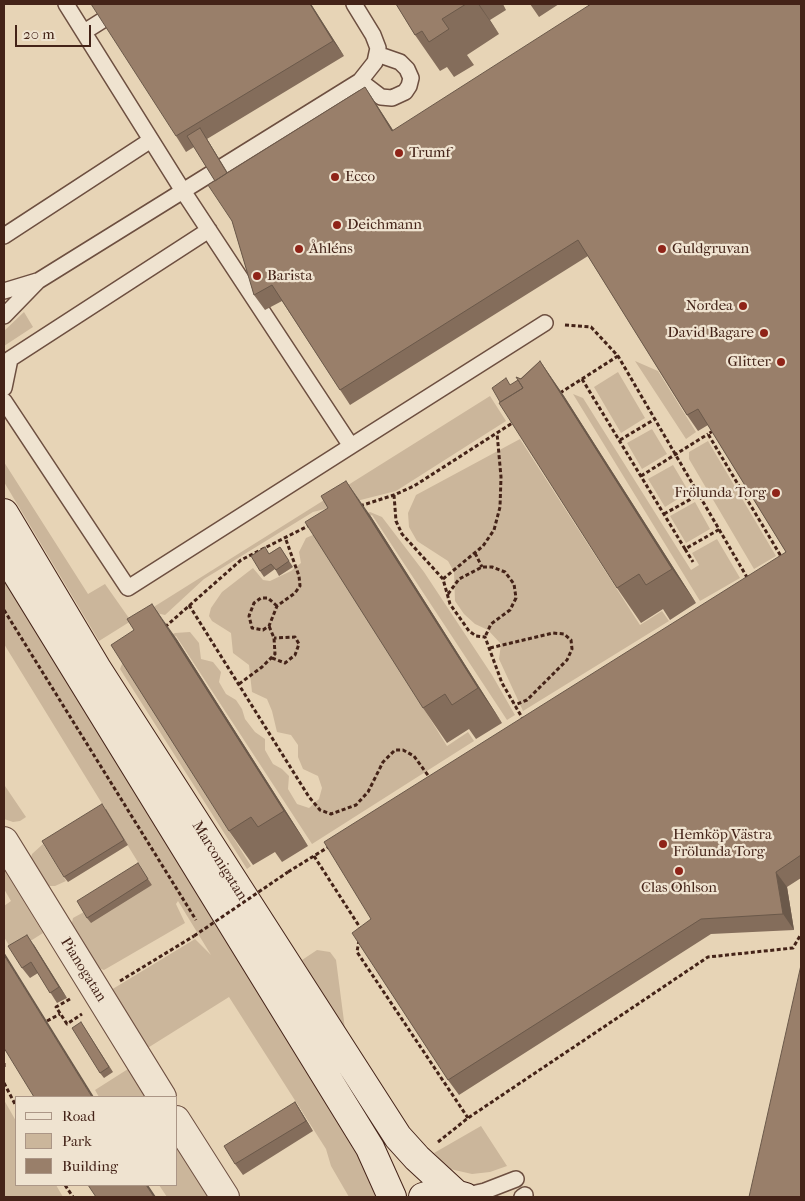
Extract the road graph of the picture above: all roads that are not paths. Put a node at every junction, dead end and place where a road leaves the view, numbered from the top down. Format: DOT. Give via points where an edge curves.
graph roads {
  1 [pos="66,4"];
  2 [pos="354,4"];
  3 [pos="103,20"];
  4 [pos="84,32"];
  5 [pos="377,54"];
  6 [pos="360,81"];
  7 [pos="151,140"];
  8 [pos="183,191"];
  9 [pos="209,230"];
  10 [pos="4,236"];
  11 [pos="38,281"];
  12 [pos="4,291"];
  13 [pos="4,316"];
  14 [pos="545,323"];
  15 [pos="4,388"];
  16 [pos="4,401"];
  17 [pos="351,446"];
  18 [pos="4,513"];
  19 [pos="4,553"];
  20 [pos="4,842"];
  21 [pos="161,1096"];
  22 [pos="178,1123"];
  23 [pos="516,1179"];
  24 [pos="461,1195"];
  25 [pos="225,1197"];
  26 [pos="392,1197"];
  27 [pos="423,1197"];
  1 -- 4 [label="lane"];
  2 -- 5 [label="lane" via="373,35"];
  3 -- 4 [label="lane"];
  4 -- 7 [label="lane"];
  5 -- 6 [label="lane" via="375,62"];
  5 -- 6 [label="lane" via="400,62 408,69 409,86 405,92 392,98 381,97"];
  6 -- 8 [label="lane"];
  7 -- 8 [label="lane"];
  7 -- 10 [label="lane"];
  8 -- 9 [label="lane"];
  8 -- 11 [label="lane"];
  9 -- 15 [label="lane" via="10,359"];
  9 -- 17 [label="lane"];
  11 -- 12 [label="lane"];
  11 -- 13 [label="lane"];
  14 -- 17 [label="lane"];
  16 -- 17 [label="lane" via="128,588"];
  18 -- 24 [label="street, Marconigatan" via="96,667 398,1137 416,1158"];
  19 -- 26 [label="street, Marconigatan" via="370,1148"];
  20 -- 21 [label="street, Pianogatan" via="86,1001"];
  22 -- 25 [label="street"];
  23 -- 24 [label="lane" via="485,1192"];
  24 -- 27 [label="street" via="436,1193"];
}
